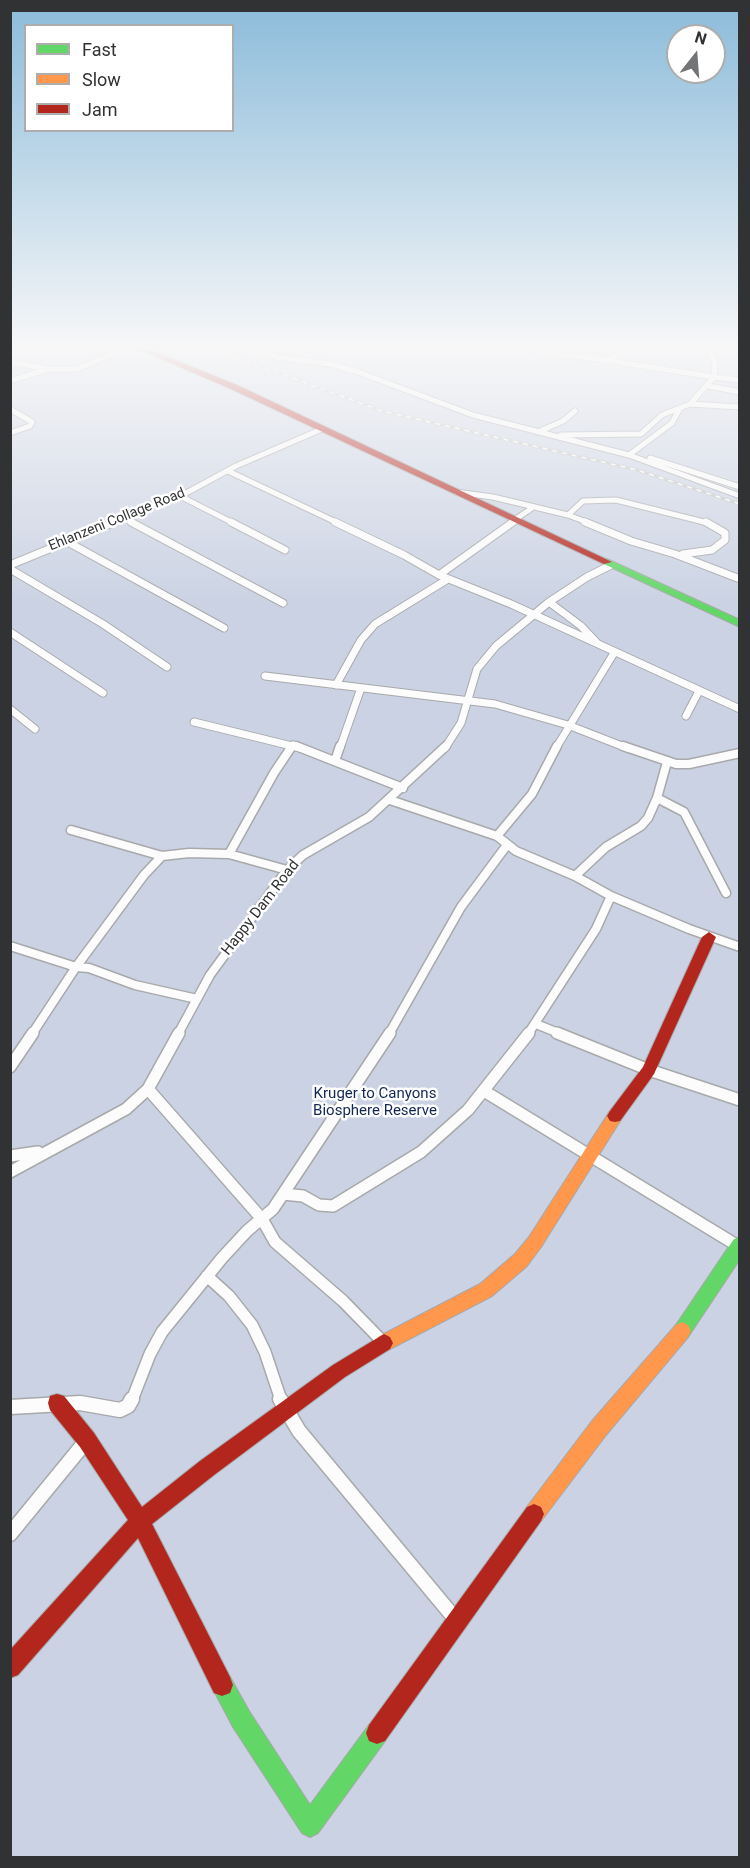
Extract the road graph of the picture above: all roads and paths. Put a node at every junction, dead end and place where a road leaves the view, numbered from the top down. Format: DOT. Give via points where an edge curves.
graph roads {
  1 [pos="310,434"];
  2 [pos="333,434"];
  3 [pos="547,434"];
  4 [pos="625,434"];
  5 [pos="659,434"];
  6 [pos="550,435"];
  7 [pos="630,455"];
  8 [pos="228,471"];
  9 [pos="724,482"];
  10 [pos="740,487"];
  11 [pos="455,492"];
  12 [pos="178,495"];
  13 [pos="740,495"];
  14 [pos="532,508"];
  15 [pos="568,515"];
  16 [pos="124,518"];
  17 [pos="516,519"];
  18 [pos="66,541"];
  19 [pos="285,550"];
  20 [pos="675,554"];
  21 [pos="611,565"];
  22 [pos="10,567"];
  23 [pos="439,575"];
  24 [pos="448,579"];
  25 [pos="740,579"];
  26 [pos="549,602"];
  27 [pos="283,603"];
  28 [pos="532,614"];
  29 [pos="740,624"];
  30 [pos="224,628"];
  31 [pos="10,632"];
  32 [pos="600,646"];
  33 [pos="614,653"];
  34 [pos="167,667"];
  35 [pos="265,675"];
  36 [pos="336,685"];
  37 [pos="361,688"];
  38 [pos="699,691"];
  39 [pos="103,693"];
  40 [pos="468,700"];
  41 [pos="10,709"];
  42 [pos="740,709"];
  43 [pos="686,716"];
  44 [pos="194,722"];
  45 [pos="568,725"];
  46 [pos="35,729"];
  47 [pos="292,745"];
  48 [pos="740,753"];
  49 [pos="334,761"];
  50 [pos="667,762"];
  51 [pos="403,788"];
  52 [pos="657,798"];
  53 [pos="390,800"];
  54 [pos="71,830"];
  55 [pos="497,836"];
  56 [pos="507,846"];
  57 [pos="229,854"];
  58 [pos="162,856"];
  59 [pos="287,870"];
  60 [pos="574,876"];
  61 [pos="726,893"];
  62 [pos="611,896"];
  63 [pos="709,937"];
  64 [pos="11,947"];
  65 [pos="740,947"];
  66 [pos="76,967"];
  67 [pos="197,999"];
  68 [pos="536,1024"];
  69 [pos="10,1067"];
  70 [pos="649,1070"];
  71 [pos="148,1089"];
  72 [pos="484,1091"];
  73 [pos="740,1100"];
  74 [pos="47,1150"];
  75 [pos="590,1155"];
  76 [pos="10,1156"];
  77 [pos="10,1173"];
  78 [pos="284,1194"];
  79 [pos="262,1219"];
  80 [pos="739,1245"];
  81 [pos="207,1276"];
  82 [pos="384,1343"];
  83 [pos="57,1403"];
  84 [pos="10,1407"];
  85 [pos="286,1409"];
  86 [pos="87,1440"];
  87 [pos="140,1521"];
  88 [pos="10,1534"];
  89 [pos="457,1621"];
  90 [pos="10,1667"];
  1 -- 8 [label="street, Ehlanzeni Collage Road"];
  2 -- 11 [label="street"];
  3 -- 6 [label="street"];
  4 -- 6 [label="street"];
  5 -- 7 [label="street"];
  6 -- 7 [label="street"];
  7 -- 9 [label="street"];
  7 -- 13 [label="street"];
  8 -- 12 [label="street, Ehlanzeni Collage Road"];
  8 -- 23 [label="street"];
  9 -- 10 [label="street"];
  9 -- 13 [label="street"];
  11 -- 14 [label="street" via="493,496"];
  11 -- 17 [label="street"];
  12 -- 16 [label="street, Ehlanzeni Collage Road"];
  12 -- 19 [label="street"];
  14 -- 15 [label="street"];
  14 -- 17 [label="street"];
  15 -- 20 [label="street"];
  15 -- 20 [label="street" via="583,501 616,500 704,521 725,533 725,540 712,550"];
  16 -- 18 [label="street, Ehlanzeni Collage Road"];
  16 -- 27 [label="street"];
  17 -- 21 [label="street"];
  17 -- 23 [label="street"];
  18 -- 22 [label="street, Ehlanzeni Collage Road"];
  18 -- 30 [label="street"];
  20 -- 25 [label="street"];
  21 -- 26 [label="street, Happy Dam Road"];
  21 -- 29 [label="street"];
  22 -- 34 [label="street"];
  23 -- 24 [label="street"];
  24 -- 28 [label="street"];
  24 -- 36 [label="street" via="375,624 361,640"];
  26 -- 28 [label="street, Happy Dam Road"];
  26 -- 32 [label="street"];
  28 -- 32 [label="street"];
  28 -- 40 [label="street, Happy Dam Road" via="484,658"];
  31 -- 39 [label="street"];
  32 -- 33 [label="street"];
  33 -- 38 [label="street"];
  33 -- 45 [label="street"];
  35 -- 36 [label="street"];
  36 -- 37 [label="street"];
  37 -- 40 [label="street"];
  37 -- 49 [label="street"];
  38 -- 42 [label="street"];
  38 -- 43 [label="street"];
  40 -- 45 [label="street"];
  40 -- 51 [label="street, Happy Dam Road" via="454,736"];
  41 -- 46 [label="street"];
  44 -- 47 [label="street"];
  45 -- 50 [label="street"];
  45 -- 55 [label="street" via="532,794"];
  47 -- 49 [label="street"];
  47 -- 57 [label="street"];
  48 -- 50 [label="street" via="689,764"];
  49 -- 51 [label="street"];
  50 -- 52 [label="street"];
  51 -- 53 [label="street, Happy Dam Road"];
  52 -- 60 [label="street" via="641,826 606,847"];
  52 -- 61 [label="street" via="684,812"];
  53 -- 55 [label="street"];
  53 -- 59 [label="street, Happy Dam Road" via="369,817 303,855"];
  54 -- 58 [label="street"];
  55 -- 56 [label="street"];
  56 -- 60 [label="street"];
  56 -- 78 [label="street" via="466,900 379,1052"];
  57 -- 58 [label="street"];
  57 -- 59 [label="street"];
  58 -- 66 [label="street" via="144,874"];
  59 -- 67 [label="street, Happy Dam Road" via="210,975"];
  60 -- 62 [label="street"];
  62 -- 63 [label="street"];
  62 -- 68 [label="street" via="596,929"];
  63 -- 65 [label="street"];
  63 -- 70 [label="street"];
  64 -- 66 [label="street"];
  66 -- 67 [label="street"];
  66 -- 69 [label="street"];
  67 -- 71 [label="street, Happy Dam Road"];
  68 -- 70 [label="street"];
  68 -- 72 [label="street"];
  70 -- 73 [label="street"];
  70 -- 75 [label="street"];
  71 -- 74 [label="street, Happy Dam Road" via="96,1127"];
  71 -- 79 [label="street"];
  72 -- 75 [label="street"];
  72 -- 78 [label="street" via="421,1152 341,1202 324,1206 303,1196"];
  74 -- 76 [label="street"];
  74 -- 77 [label="street, Happy Dam Road"];
  75 -- 80 [label="street"];
  75 -- 82 [label="street" via="535,1242 507,1273 486,1290"];
  78 -- 79 [label="street"];
  79 -- 81 [label="street"];
  79 -- 82 [label="street" via="275,1242 344,1301"];
  80 -- 89 [label="street" via="690,1322 599,1428"];
  81 -- 83 [label="street" via="162,1332 128,1406 120,1410"];
  81 -- 85 [label="street" via="252,1324"];
  82 -- 85 [label="street"];
  83 -- 84 [label="street"];
  83 -- 86 [label="street"];
  85 -- 87 [label="street"];
  85 -- 89 [label="street" via="299,1431"];
  86 -- 87 [label="street"];
  86 -- 88 [label="street"];
  87 -- 89 [label="street" via="226,1693 310,1825"];
  87 -- 90 [label="street"];
}
